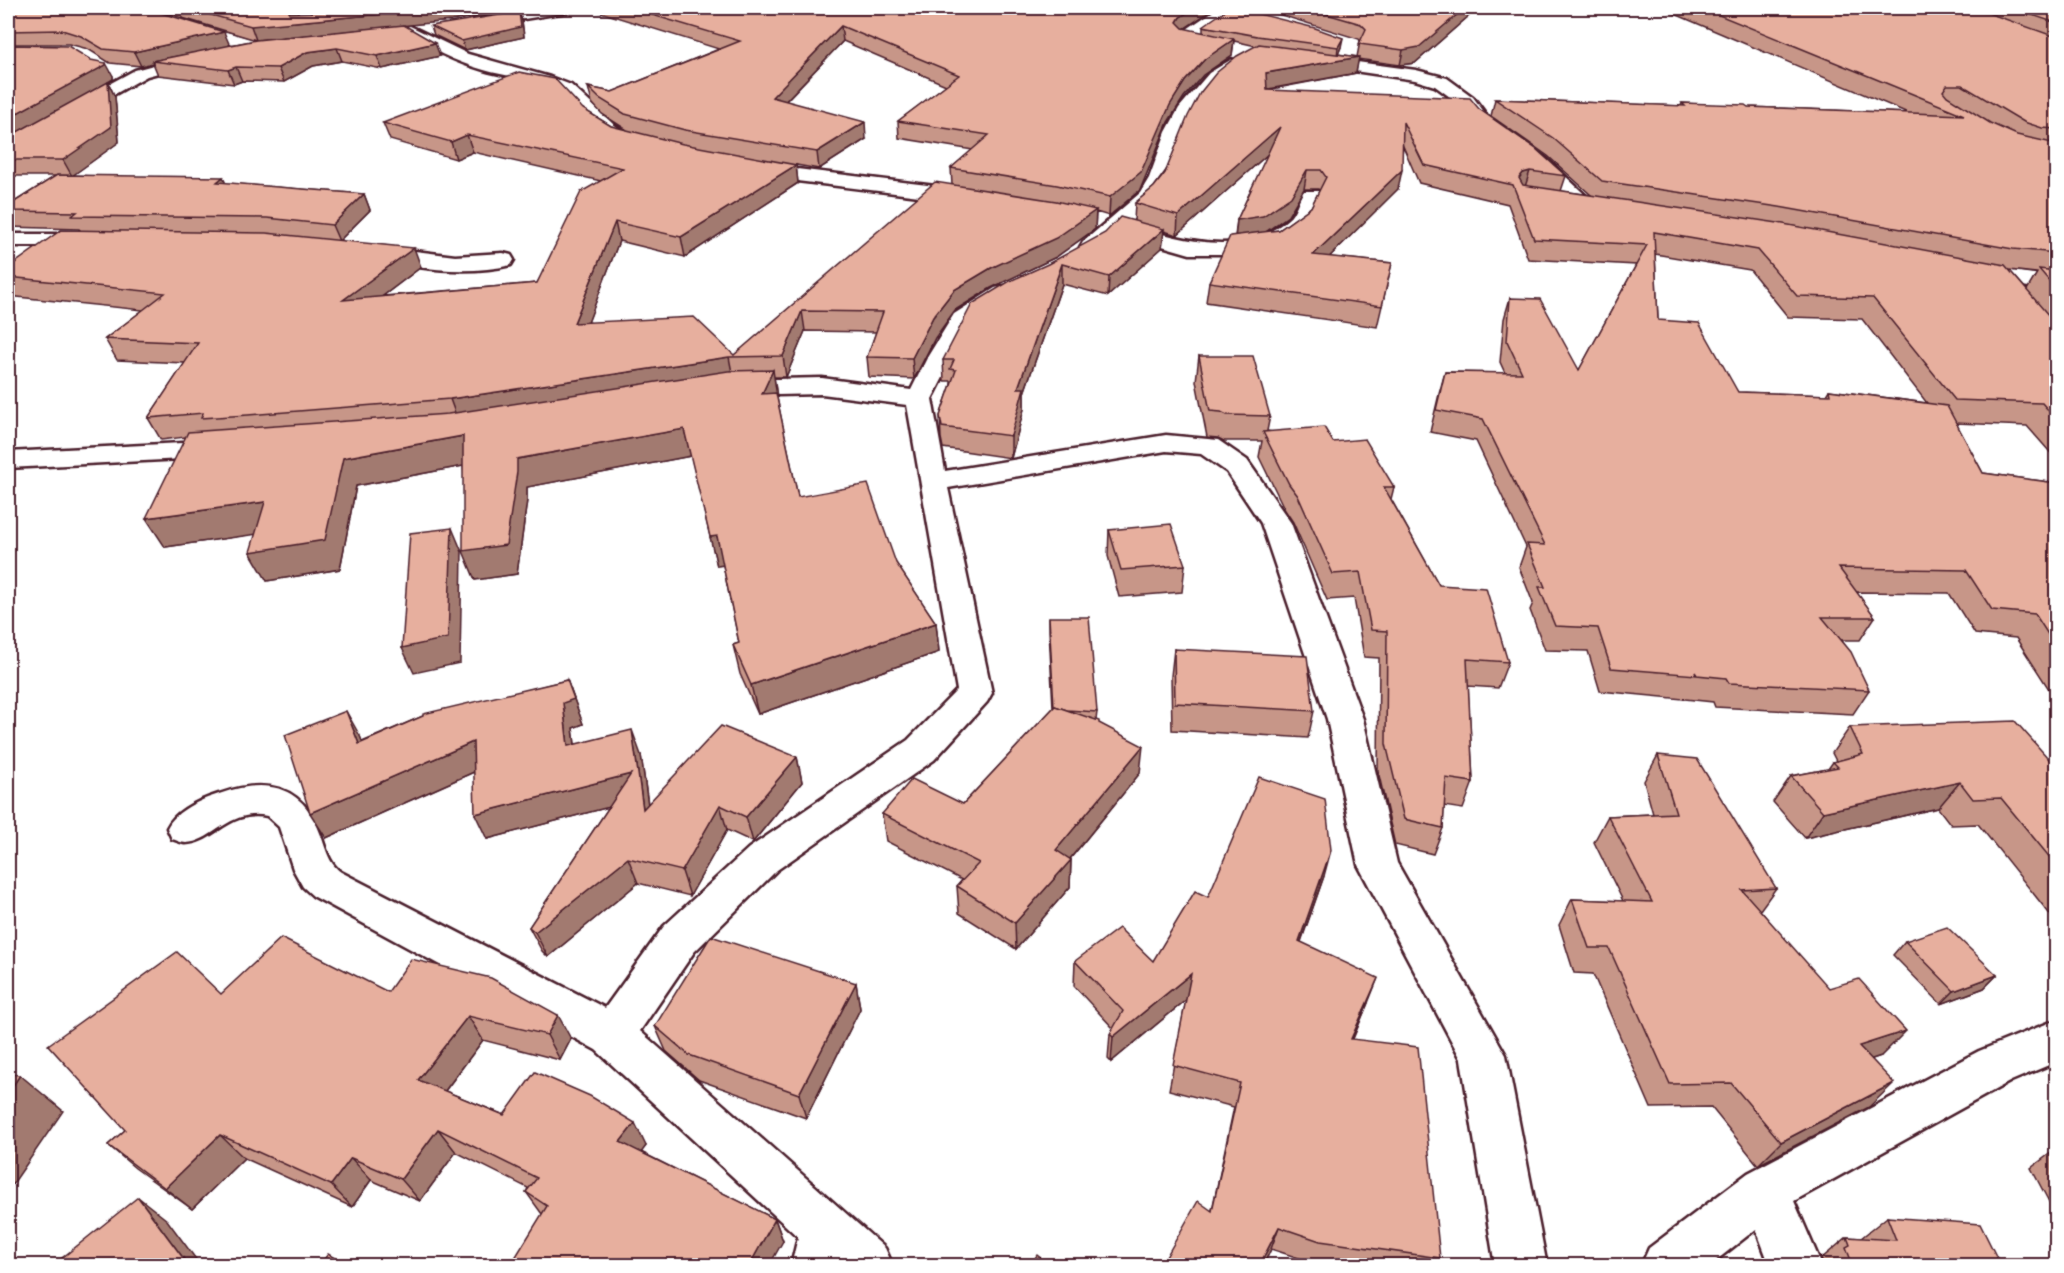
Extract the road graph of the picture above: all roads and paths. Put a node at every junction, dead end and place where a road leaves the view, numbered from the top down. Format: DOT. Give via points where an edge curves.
graph roads {
  1 [pos="567,8"];
  2 [pos="1229,9"];
  3 [pos="166,18"];
  4 [pos="461,25"];
  5 [pos="441,28"];
  6 [pos="1294,59"];
  7 [pos="114,70"];
  8 [pos="141,74"];
  9 [pos="644,142"];
  10 [pos="8,146"];
  11 [pos="731,162"];
  12 [pos="1311,195"];
  13 [pos="986,199"];
  14 [pos="1554,200"];
  15 [pos="1091,220"];
  16 [pos="1114,225"];
  17 [pos="8,240"];
  18 [pos="114,240"];
  19 [pos="356,250"];
  20 [pos="1076,256"];
  21 [pos="503,260"];
  22 [pos="1954,269"];
  23 [pos="2001,278"];
  24 [pos="2056,284"];
  25 [pos="1020,286"];
  26 [pos="2019,300"];
  27 [pos="710,392"];
  28 [pos="919,399"];
  29 [pos="247,448"];
  30 [pos="8,460"];
  31 [pos="933,482"];
  32 [pos="186,828"];
  33 [pos="612,1035"];
  34 [pos="2056,1041"];
  35 [pos="1765,1190"];
  36 [pos="821,1248"];
  37 [pos="867,1266"];
  38 [pos="1521,1266"];
  39 [pos="1667,1266"];
  40 [pos="1796,1266"];
  1 -- 4 [label="street"];
  2 -- 16 [label="street" via="1186,36 1245,54 1215,76 1188,108 1148,197"];
  3 -- 8 [label="street" via="222,37 266,45"];
  5 -- 9 [label="street" via="404,31 481,65 519,72 567,90 595,120 622,137"];
  6 -- 14 [label="street" via="1346,59 1441,82 1467,101 1482,121 1597,207"];
  7 -- 8 [label="street"];
  8 -- 10 [label="street"];
  11 -- 13 [label="street" via="797,175"];
  12 -- 16 [label="street" via="1299,221 1267,243 1236,249 1190,248"];
  15 -- 16 [label="street"];
  16 -- 20 [label="street" via="1095,245"];
  17 -- 18 [label="street"];
  19 -- 21 [label="street" via="447,262 486,264"];
  22 -- 23 [label="street"];
  23 -- 24 [label="street"];
  23 -- 26 [label="street"];
  25 -- 28 [label="street" via="962,319"];
  27 -- 28 [label="street" via="822,386"];
  28 -- 31 [label="street"];
  29 -- 30 [label="street"];
  31 -- 33 [label="street" via="975,693 921,750 763,859 679,939"];
  31 -- 38 [label="street" via="1166,443 1208,446 1237,466 1280,533 1345,719 1378,865 1483,1054"];
  32 -- 33 [label="street" via="243,800 275,803 293,816 318,878"];
  33 -- 36 [label="street"];
  34 -- 35 [label="street" via="1995,1066"];
  35 -- 39 [label="street"];
  35 -- 40 [label="street"];
  36 -- 37 [label="street"];
}
